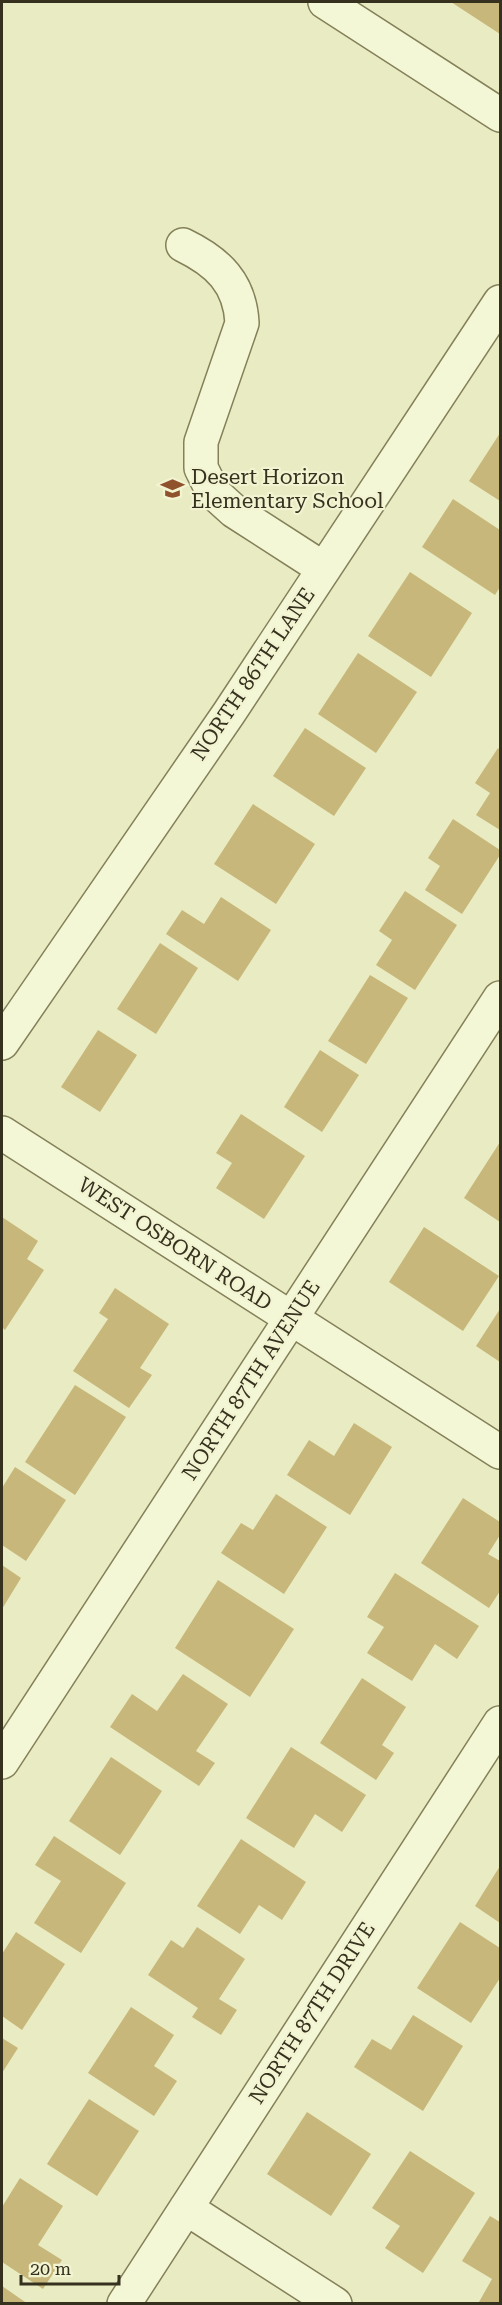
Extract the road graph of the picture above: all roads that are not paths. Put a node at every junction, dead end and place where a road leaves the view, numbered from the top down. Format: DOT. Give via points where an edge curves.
graph roads {
  1 [pos="325,2"];
  2 [pos="501,115"];
  3 [pos="183,245"];
  4 [pos="501,302"];
  5 [pos="324,569"];
  6 [pos="501,998"];
  7 [pos="2,1043"];
  8 [pos="2,1133"];
  9 [pos="291,1318"];
  10 [pos="501,1452"];
  11 [pos="501,1723"];
  12 [pos="2,1762"];
  13 [pos="186,2208"];
  14 [pos="124,2304"];
  15 [pos="335,2304"];
  1 -- 2 [label="street"];
  3 -- 5 [label="street" via="221,269 241,306 242,324 201,442 201,468 213,492 234,511"];
  4 -- 5 [label="street, NORTH 86TH LANE"];
  5 -- 7 [label="street, NORTH 86TH LANE"];
  6 -- 9 [label="street, NORTH 87TH AVENUE"];
  8 -- 9 [label="street, WEST OSBORN ROAD"];
  9 -- 10 [label="street, WEST OSBORN ROAD"];
  9 -- 12 [label="street, NORTH 87TH AVENUE"];
  11 -- 13 [label="street, NORTH 87TH DRIVE"];
  13 -- 14 [label="street, NORTH 87TH DRIVE"];
  13 -- 15 [label="street"];
}
